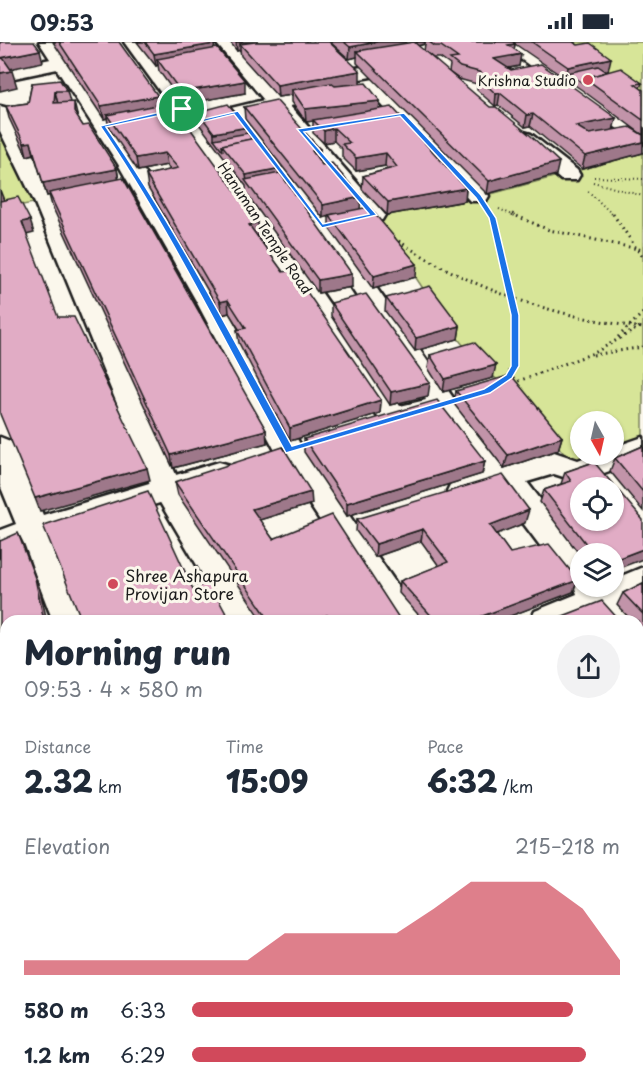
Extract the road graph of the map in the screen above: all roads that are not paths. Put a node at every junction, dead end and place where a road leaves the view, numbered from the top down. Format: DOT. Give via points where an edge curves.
graph roads {
  1 [pos="48,42"];
  2 [pos="133,42"];
  3 [pos="461,42"];
  4 [pos="506,42"];
  5 [pos="411,46"];
  6 [pos="229,48"];
  7 [pos="331,49"];
  8 [pos="258,51"];
  9 [pos="212,59"];
  10 [pos="347,62"];
  11 [pos="61,63"];
  12 [pos="435,65"];
  13 [pos="177,66"];
  14 [pos="153,70"];
  15 [pos="0,75"];
  16 [pos="375,85"];
  17 [pos="275,103"];
  18 [pos="1,112"];
  19 [pos="236,112"];
  20 [pos="159,114"];
  21 [pos="402,114"];
  22 [pos="188,116"];
  23 [pos="379,118"];
  24 [pos="507,123"];
  25 [pos="322,127"];
  26 [pos="300,131"];
  27 [pos="643,138"];
  28 [pos="569,175"];
  29 [pos="478,196"];
  30 [pos="322,226"];
  31 [pos="444,406"];
  32 [pos="0,448"];
  33 [pos="643,448"];
  34 [pos="278,454"];
  35 [pos="602,477"];
  36 [pos="506,478"];
  37 [pos="167,489"];
  38 [pos="440,498"];
  39 [pos="374,517"];
  40 [pos="342,527"];
  41 [pos="34,530"];
  42 [pos="0,544"];
  43 [pos="570,559"];
  44 [pos="643,580"];
  45 [pos="624,586"];
  46 [pos="594,597"];
  47 [pos="68,615"];
  48 [pos="244,615"];
  49 [pos="401,615"];
  50 [pos="559,615"];
  1 -- 11 [label="street"];
  2 -- 14 [label="street, Hanuman Temple Road"];
  3 -- 5 [label="street"];
  4 -- 27 [label="street"];
  5 -- 10 [label="street"];
  5 -- 12 [label="street"];
  6 -- 8 [label="street"];
  6 -- 9 [label="street"];
  6 -- 17 [label="street"];
  7 -- 10 [label="street"];
  10 -- 16 [label="street"];
  11 -- 15 [label="street"];
  11 -- 34 [label="street" via="114,123 129,184 208,299"];
  13 -- 14 [label="street"];
  14 -- 22 [label="street, Hanuman Temple Road"];
  16 -- 17 [label="street"];
  16 -- 21 [label="street"];
  17 -- 19 [label="street"];
  17 -- 26 [label="street"];
  18 -- 37 [label="street" via="46,200"];
  19 -- 22 [label="street"];
  19 -- 30 [label="street"];
  20 -- 22 [label="street"];
  21 -- 23 [label="street"];
  21 -- 29 [label="street"];
  22 -- 31 [label="street, Hanuman Temple Road" via="382,421"];
  24 -- 28 [label="street"];
  25 -- 26 [label="street"];
  26 -- 30 [label="street" via="374,215"];
  30 -- 31 [label="street"];
  31 -- 36 [label="street"];
  32 -- 41 [label="street"];
  33 -- 35 [label="street"];
  34 -- 37 [label="street"];
  34 -- 40 [label="street"];
  35 -- 36 [label="street" via="554,463"];
  36 -- 38 [label="street"];
  36 -- 43 [label="street"];
  37 -- 41 [label="street"];
  37 -- 48 [label="street"];
  39 -- 40 [label="street"];
  40 -- 49 [label="street"];
  41 -- 42 [label="street"];
  41 -- 47 [label="street"];
  44 -- 45 [label="street"];
  46 -- 50 [label="street"];
}
